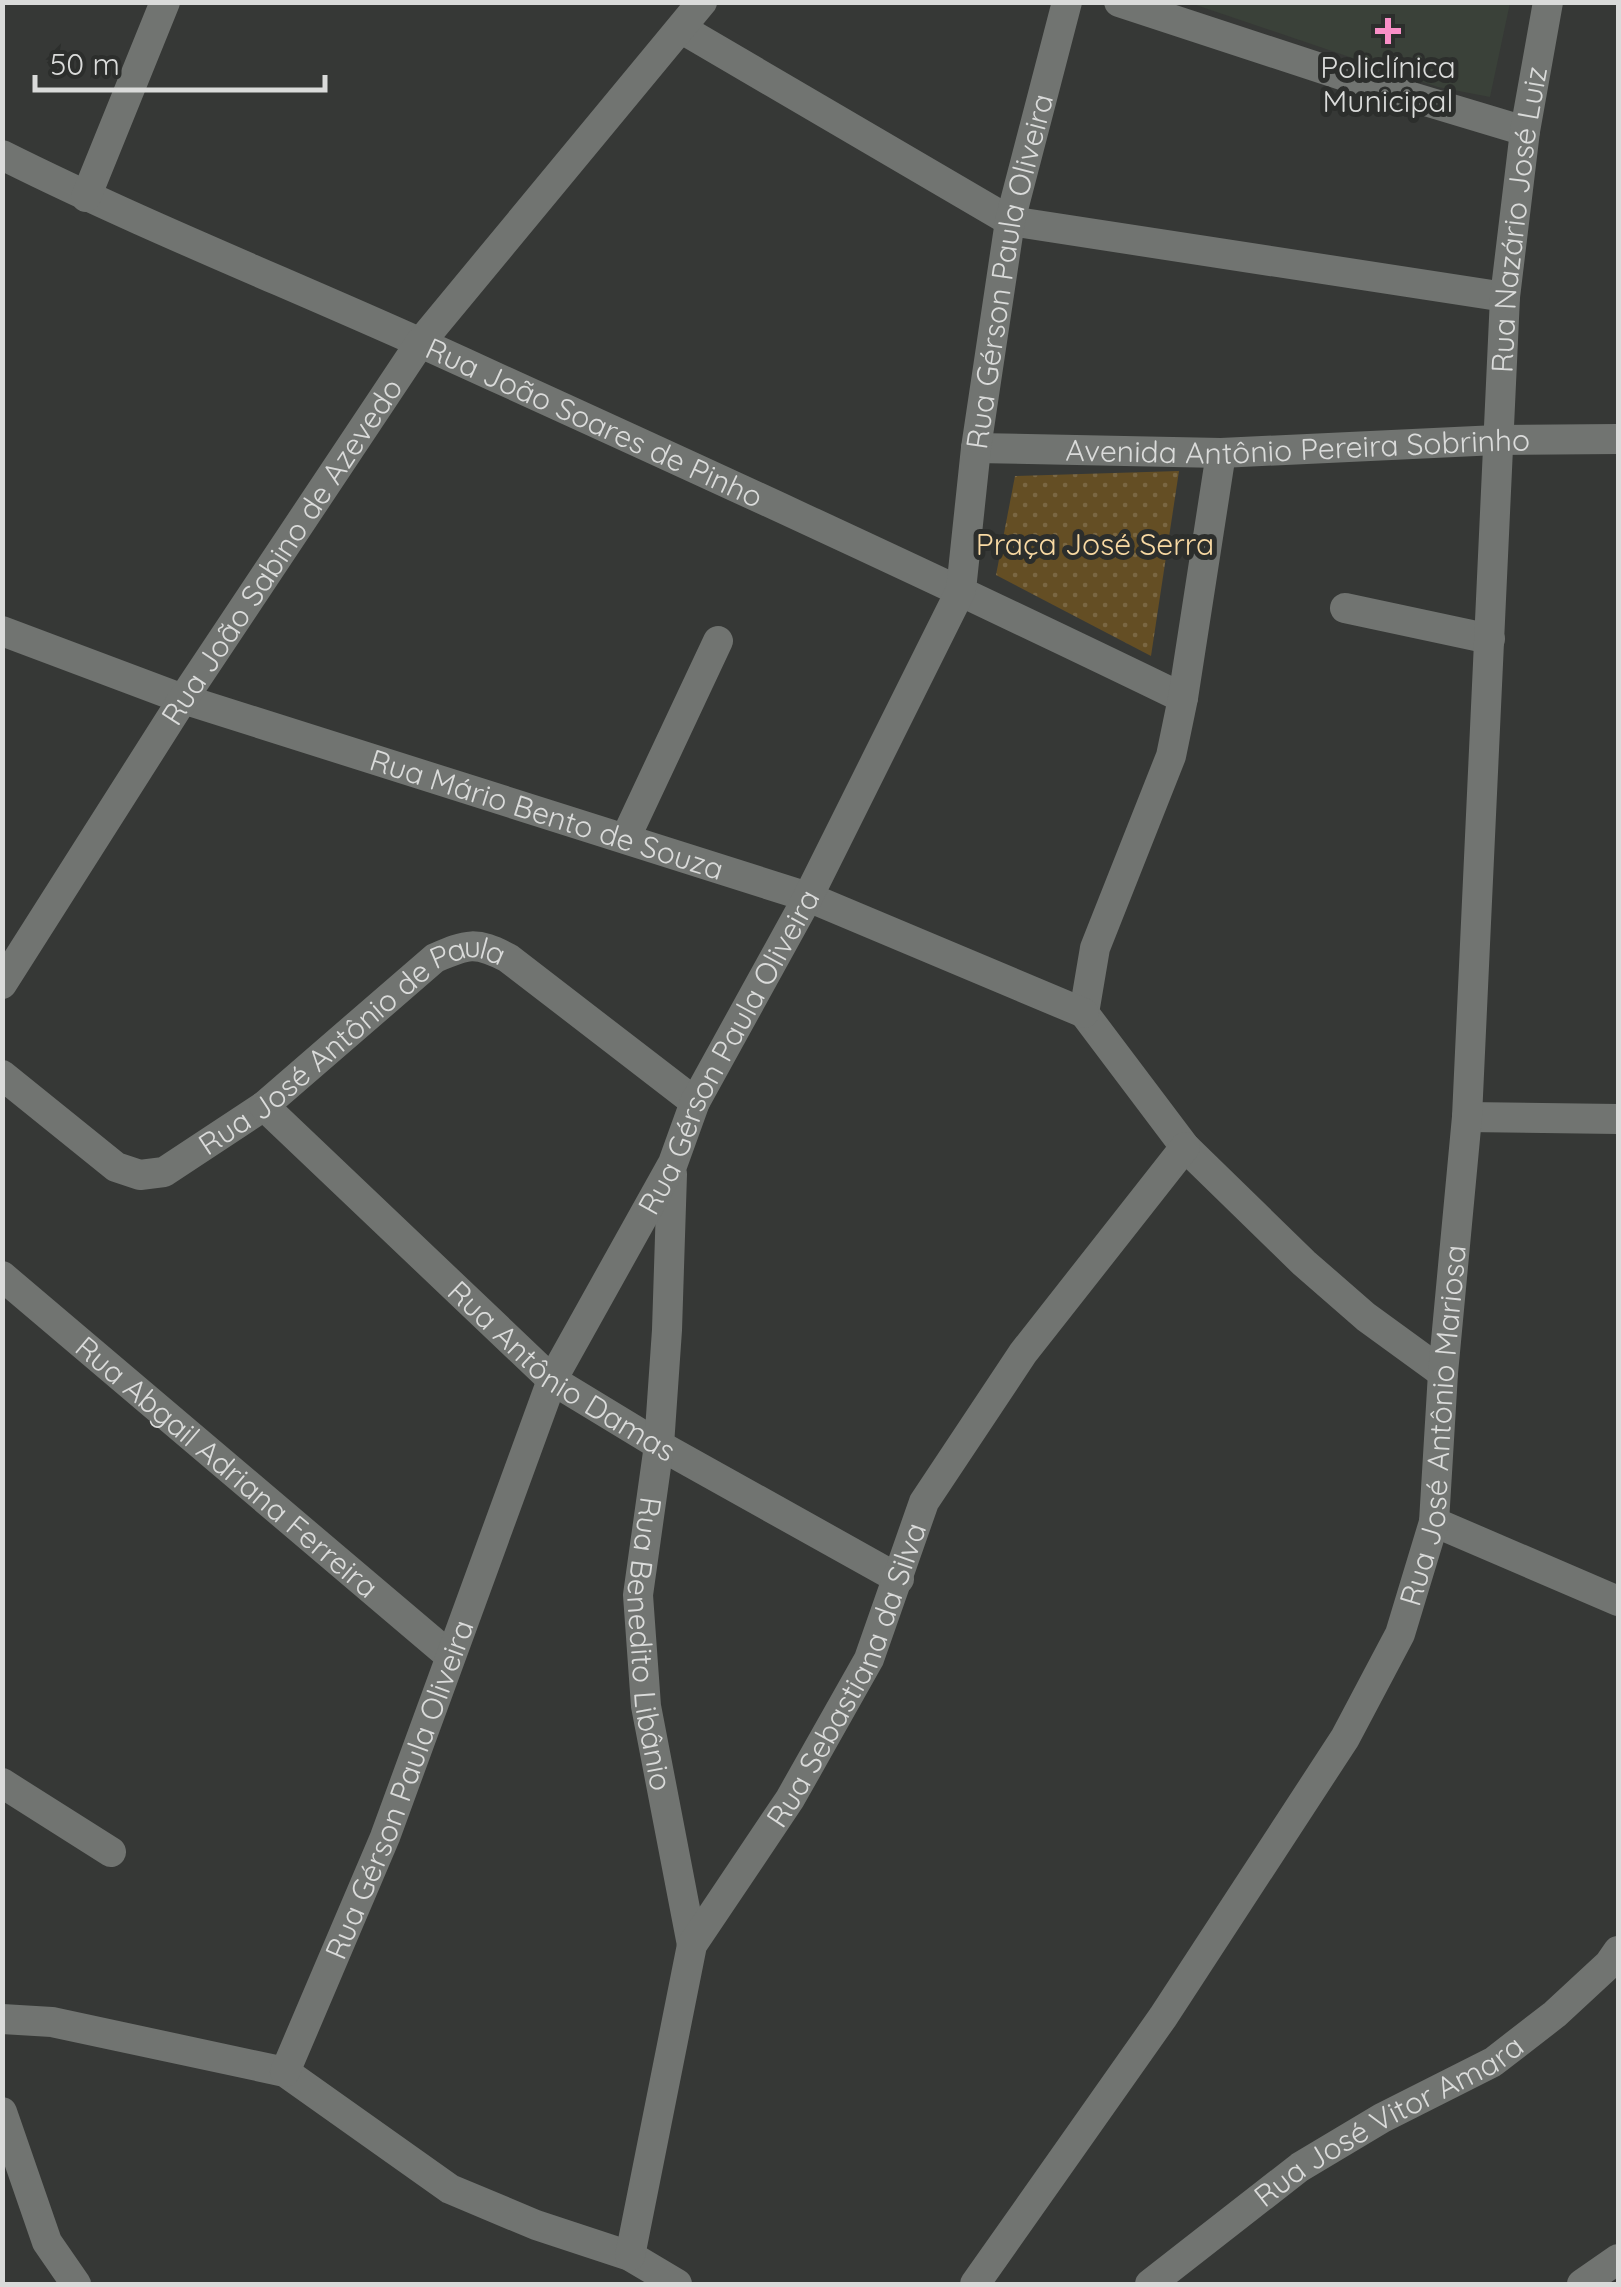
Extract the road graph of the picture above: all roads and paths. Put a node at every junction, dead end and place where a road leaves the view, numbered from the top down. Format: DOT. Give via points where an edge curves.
graph roads {
  1 [pos="164,2"];
  2 [pos="702,2"];
  3 [pos="1066,2"];
  4 [pos="1119,2"];
  5 [pos="1548,2"];
  6 [pos="682,29"];
  7 [pos="1525,131"];
  8 [pos="2,155"];
  9 [pos="86,197"];
  10 [pos="1010,221"];
  11 [pos="1505,297"];
  12 [pos="420,343"];
  13 [pos="1618,438"];
  14 [pos="1497,440"];
  15 [pos="976,448"];
  16 [pos="1221,453"];
  17 [pos="961,590"];
  18 [pos="1345,608"];
  19 [pos="2,630"];
  20 [pos="1490,640"];
  21 [pos="718,641"];
  22 [pos="1184,698"];
  23 [pos="183,699"];
  24 [pos="626,837"];
  25 [pos="808,897"];
  26 [pos="2,984"];
  27 [pos="1084,1014"];
  28 [pos="2,1076"];
  29 [pos="695,1102"];
  30 [pos="264,1106"];
  31 [pos="1467,1117"];
  32 [pos="1618,1119"];
  33 [pos="1185,1147"];
  34 [pos="673,1164"];
  35 [pos="2,1276"];
  36 [pos="1443,1373"];
  37 [pos="552,1380"];
  38 [pos="659,1445"];
  39 [pos="1434,1522"];
  40 [pos="899,1579"];
  41 [pos="1618,1601"];
  42 [pos="450,1656"];
  43 [pos="2,1783"];
  44 [pos="111,1852"];
  45 [pos="692,1944"];
  46 [pos="1618,1951"];
  47 [pos="2,2019"];
  48 [pos="285,2072"];
  49 [pos="2,2112"];
  50 [pos="630,2256"];
  51 [pos="1618,2259"];
  52 [pos="988,2281"];
  53 [pos="76,2284"];
  54 [pos="677,2284"];
  55 [pos="1150,2284"];
  56 [pos="1582,2284"];
  1 -- 9 [label="street"];
  2 -- 6 [label="street, Rua João Sabino de Azevedo"];
  3 -- 10 [label="street, Rua Gérson Paula Oliveira"];
  4 -- 7 [label="street"];
  5 -- 7 [label="street, Rua Nazário José Luiz"];
  6 -- 10 [label="street"];
  6 -- 12 [label="street, Rua João Sabino de Azevedo"];
  7 -- 11 [label="street, Rua Nazário José Luiz"];
  8 -- 9 [label="street, Rua João Soares de Pinho"];
  9 -- 12 [label="street, Rua João Soares de Pinho"];
  10 -- 11 [label="street"];
  10 -- 15 [label="street, Rua Gérson Paula Oliveira"];
  11 -- 14 [label="street, Rua Nazário José Luiz"];
  12 -- 17 [label="street, Rua João Soares de Pinho"];
  12 -- 23 [label="street, Rua João Sabino de Azevedo"];
  13 -- 14 [label="street, Avenida Antônio Pereira Sobrinho"];
  14 -- 16 [label="street, Avenida Antônio Pereira Sobrinho"];
  14 -- 20 [label="street, Rua José Antônio Mariosa"];
  15 -- 16 [label="street, Avenida Antônio Pereira Sobrinho"];
  15 -- 17 [label="street, Rua Gérson Paula Oliveira"];
  16 -- 22 [label="street"];
  17 -- 22 [label="street, Rua João Soares de Pinho"];
  17 -- 25 [label="street, Rua Gérson Paula Oliveira"];
  18 -- 20 [label="street"];
  19 -- 23 [label="street, Rua Mário Bento de Souza"];
  20 -- 31 [label="street, Rua José Antônio Mariosa"];
  21 -- 24 [label="street"];
  22 -- 27 [label="street" via="1171,756 1095,948"];
  23 -- 24 [label="street, Rua Mário Bento de Souza"];
  23 -- 26 [label="street, Rua João Sabino de Azevedo"];
  24 -- 25 [label="street, Rua Mário Bento de Souza"];
  25 -- 27 [label="street, Rua Mário Bento de Souza"];
  25 -- 29 [label="street, Rua Gérson Paula Oliveira"];
  27 -- 33 [label="street"];
  28 -- 30 [label="street, Rua José Antônio de Paula" via="116,1167 140,1175 164,1172"];
  29 -- 30 [label="street, Rua José Antônio de Paula" via="482,944 435,958"];
  29 -- 34 [label="street, Rua Gérson Paula Oliveira"];
  30 -- 37 [label="street, Rua Antônio Damas"];
  31 -- 32 [label="street"];
  31 -- 36 [label="street, Rua José Antônio Mariosa"];
  33 -- 36 [label="street" via="1304,1263"];
  33 -- 40 [label="street, Rua Sebastiana da Silva" via="1023,1353 924,1502"];
  34 -- 37 [label="street, Rua Gérson Paula Oliveira"];
  34 -- 38 [label="street, Rua Benedito Libânio"];
  35 -- 42 [label="street, Rua Abgail Adriana Ferreira"];
  36 -- 39 [label="street, Rua José Antônio Mariosa"];
  37 -- 38 [label="street, Rua Antônio Damas"];
  37 -- 42 [label="street, Rua Gérson Paula Oliveira"];
  38 -- 40 [label="street, Rua Antônio Damas"];
  38 -- 45 [label="street, Rua Benedito Libânio" via="638,1595 646,1706"];
  39 -- 41 [label="street"];
  39 -- 52 [label="street, Rua José Antônio Mariosa" via="1400,1634 1345,1738"];
  40 -- 45 [label="street, Rua Sebastiana da Silva" via="869,1658 790,1798"];
  42 -- 48 [label="street, Rua Gérson Paula Oliveira" via="385,1837"];
  43 -- 44 [label="street"];
  45 -- 50 [label="street, Rua Sebastiana da Silva"];
  46 -- 55 [label="street, Rua José Vitor Amara" via="1555,2014 1493,2062 1300,2167"];
  47 -- 48 [label="street" via="52,2022"];
  48 -- 50 [label="street" via="450,2189"];
  49 -- 53 [label="street" via="47,2242"];
  50 -- 54 [label="street"];
  51 -- 56 [label="street"];
}
